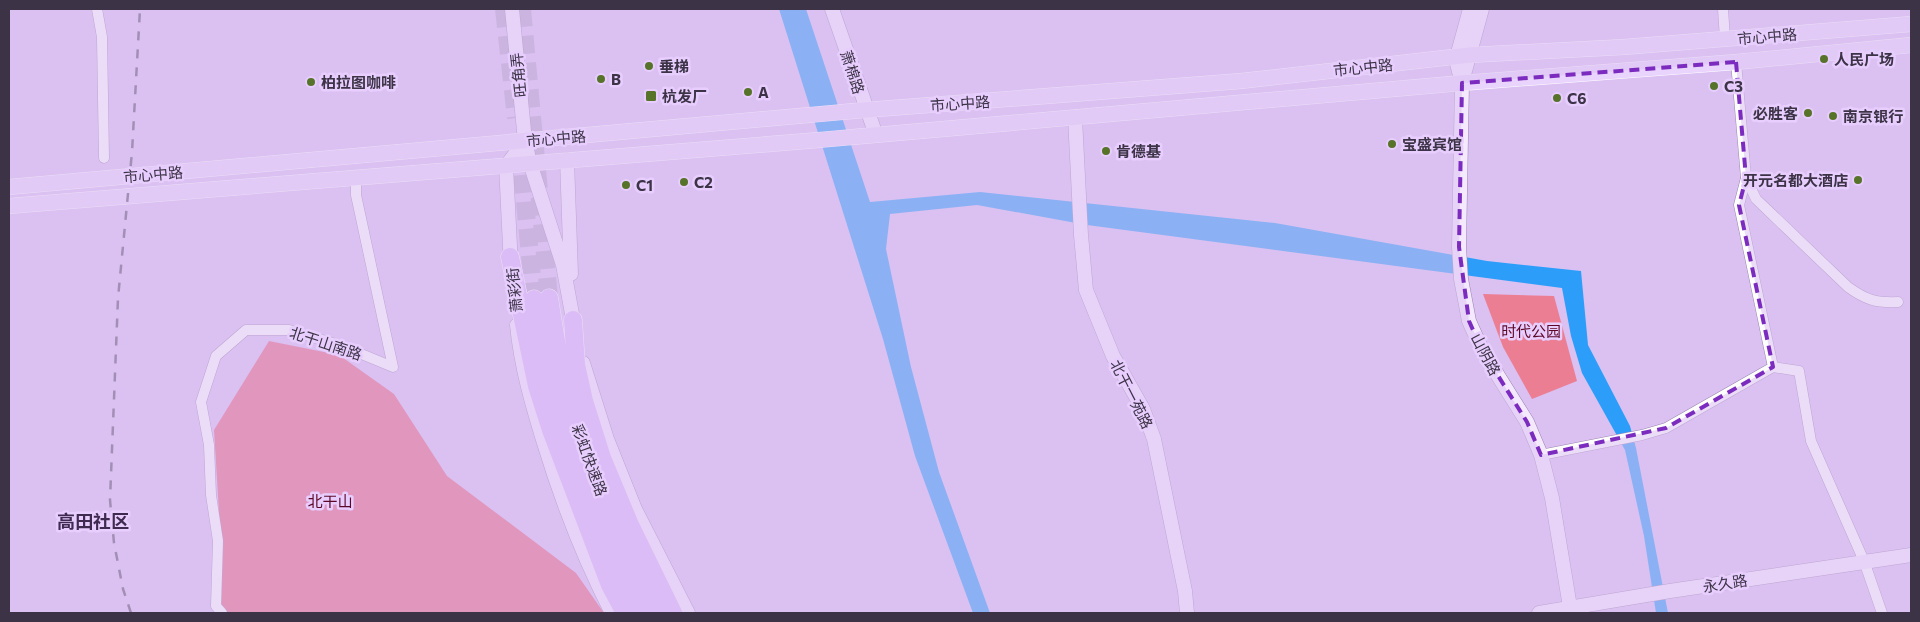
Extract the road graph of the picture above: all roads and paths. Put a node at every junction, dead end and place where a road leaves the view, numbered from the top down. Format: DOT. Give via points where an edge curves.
graph roads {
  1 [pos="97,9"];
  2 [pos="512,9"];
  3 [pos="832,9"];
  4 [pos="1470,9"];
  5 [pos="1482,9"];
  6 [pos="1723,9"];
  7 [pos="1911,24"];
  8 [pos="1725,39"];
  9 [pos="1911,45"];
  10 [pos="1463,56"];
  11 [pos="1736,62"];
  12 [pos="1462,83"];
  13 [pos="865,110"];
  14 [pos="1076,118"];
  15 [pos="876,135"];
  16 [pos="525,141"];
  17 [pos="104,158"];
  18 [pos="567,160"];
  19 [pos="530,163"];
  20 [pos="506,166"];
  21 [pos="356,177"];
  22 [pos="1746,178"];
  23 [pos="9,186"];
  24 [pos="9,206"];
  25 [pos="510,257"];
  26 [pos="541,299"];
  27 [pos="1898,302"];
  28 [pos="573,320"];
  29 [pos="1773,367"];
  30 [pos="1541,456"];
  31 [pos="1911,554"];
  32 [pos="1864,561"];
  33 [pos="640,594"];
  34 [pos="1571,610"];
  35 [pos="222,613"];
  36 [pos="612,613"];
  37 [pos="625,613"];
  38 [pos="642,613"];
  39 [pos="658,613"];
  40 [pos="673,613"];
  41 [pos="688,613"];
  42 [pos="1188,613"];
  43 [pos="1539,613"];
  44 [pos="1882,613"];
  1 -- 17 [label="street" via="102,37"];
  2 -- 16 [label="main road, 旺角弄"];
  3 -- 13 [label="main road, 萧棉路"];
  4 -- 10 [label="main road, 山阴路"];
  5 -- 10 [label="main road, 山阴路"];
  6 -- 8 [label="street"];
  7 -- 8 [label="main road, 市心中路"];
  8 -- 10 [label="main road, 市心中路"];
  9 -- 11 [label="main road, 市心中路"];
  10 -- 12 [label="main road, 山阴路"];
  10 -- 13 [label="main road, 市心中路" via="1242,81"];
  11 -- 12 [label="main road, 市心中路"];
  11 -- 22 [label="street"];
  12 -- 14 [label="main road, 市心中路"];
  12 -- 30 [label="main road, 山阴路" via="1459,247 1469,321 1482,350 1528,422"];
  13 -- 15 [label="main road, 萧棉路"];
  13 -- 16 [label="main road, 市心中路"];
  14 -- 15 [label="main road, 市心中路"];
  14 -- 42 [label="main road, 北干一苑路" via="1086,290 1113,356 1143,409 1154,439"];
  15 -- 18 [label="main road, 市心中路"];
  16 -- 19 [label="main road"];
  16 -- 20 [label="main road"];
  16 -- 23 [label="main road, 市心中路"];
  18 -- 19 [label="main road, 市心中路"];
  18 -- 28 [label="main road"];
  19 -- 20 [label="main road, 市心中路"];
  19 -- 28 [label="main road" via="563,264"];
  20 -- 21 [label="main road, 市心中路"];
  20 -- 25 [label="main road, 萧彩街"];
  21 -- 24 [label="main road, 市心中路"];
  21 -- 35 [label="street, 北干山南路" via="356,195 393,367 342,346 289,330 246,330 216,356 201,402 209,444 211,495 218,541 216,606"];
  22 -- 27 [label="street" via="1756,199 1848,287 1863,298 1880,303"];
  22 -- 29 [label="street" via="1739,204"];
  25 -- 36 [label="main road, 萧彩街" via="519,345 528,392 559,492"];
  25 -- 37 [label="highway" via="537,386 559,455 610,585"];
  26 -- 33 [label="highway, 彩虹快速路" via="546,366 566,439 612,556"];
  28 -- 40 [label="highway" via="576,365 602,458"];
  28 -- 41 [label="main road" via="578,348 607,440 635,509"];
  29 -- 30 [label="street" via="1666,428"];
  29 -- 32 [label="street" via="1799,371 1811,441"];
  30 -- 34 [label="main road, 山阴路" via="1552,498"];
  31 -- 32 [label="main road, 永久路"];
  32 -- 34 [label="main road, 永久路" via="1648,594"];
  32 -- 44 [label="street"];
  33 -- 38 [label="highway, 彩虹快速路"];
  33 -- 39 [label="highway, 彩虹快速路"];
  34 -- 43 [label="main road, 永久路"];
}
